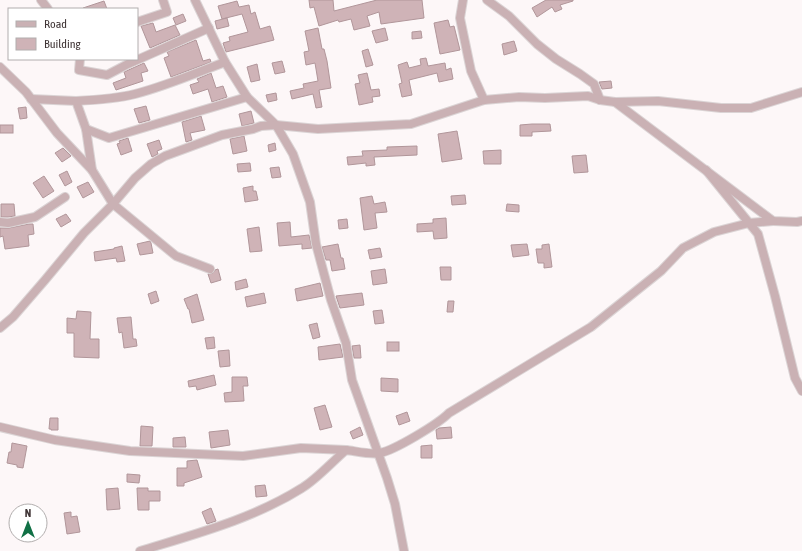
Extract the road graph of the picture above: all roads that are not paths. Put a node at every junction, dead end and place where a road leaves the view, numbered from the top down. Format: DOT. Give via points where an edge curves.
graph roads {
  1 [pos="41,0"];
  2 [pos="163,0"];
  3 [pos="195,0"];
  4 [pos="462,0"];
  5 [pos="487,0"];
  6 [pos="47,8"];
  7 [pos="138,22"];
  8 [pos="209,28"];
  9 [pos="80,60"];
  10 [pos="137,60"];
  11 [pos="138,60"];
  12 [pos="225,62"];
  13 [pos="0,67"];
  14 [pos="802,92"];
  15 [pos="247,97"];
  16 [pos="31,99"];
  17 [pos="484,100"];
  18 [pos="600,100"];
  19 [pos="76,101"];
  20 [pos="615,102"];
  21 [pos="276,125"];
  22 [pos="86,129"];
  23 [pos="92,170"];
  24 [pos="706,170"];
  25 [pos="65,198"];
  26 [pos="113,204"];
  27 [pos="773,221"];
  28 [pos="802,221"];
  29 [pos="0,222"];
  30 [pos="791,222"];
  31 [pos="749,223"];
  32 [pos="802,227"];
  33 [pos="210,269"];
  34 [pos="0,328"];
  35 [pos="802,390"];
  36 [pos="0,427"];
  37 [pos="346,450"];
  38 [pos="378,454"];
  39 [pos="140,551"];
  40 [pos="404,551"];
  1 -- 6 [label="street"];
  2 -- 7 [label="street" via="167,12"];
  3 -- 8 [label="street"];
  4 -- 17 [label="street" via="460,18 471,70"];
  5 -- 18 [label="street" via="509,16 556,59 594,84"];
  8 -- 11 [label="street"];
  8 -- 12 [label="street"];
  9 -- 10 [label="street" via="80,70 107,75"];
  12 -- 15 [label="street"];
  12 -- 19 [label="street" via="134,94"];
  13 -- 16 [label="street"];
  14 -- 20 [label="street" via="751,108 721,108 658,101"];
  15 -- 21 [label="street"];
  15 -- 22 [label="street" via="109,138"];
  16 -- 19 [label="street"];
  16 -- 23 [label="street" via="57,133"];
  17 -- 18 [label="street" via="588,96"];
  17 -- 21 [label="street" via="411,124 318,129"];
  18 -- 20 [label="street"];
  19 -- 22 [label="street"];
  20 -- 24 [label="street"];
  21 -- 26 [label="street" via="222,135 165,156 135,178"];
  21 -- 38 [label="street" via="293,154 310,202 316,244 346,343 352,380"];
  22 -- 23 [label="street"];
  23 -- 26 [label="street"];
  24 -- 27 [label="street"];
  24 -- 31 [label="street"];
  25 -- 29 [label="street" via="35,217 8,223"];
  26 -- 33 [label="street" via="176,256"];
  26 -- 34 [label="street" via="84,233 13,317"];
  27 -- 30 [label="street"];
  27 -- 31 [label="street"];
  28 -- 30 [label="street"];
  30 -- 32 [label="street"];
  31 -- 35 [label="street" via="758,234 795,378"];
  31 -- 38 [label="street" via="714,232 683,248 659,272 591,327 449,413 442,420 391,450"];
  36 -- 37 [label="street" via="55,440 130,451 243,456 301,448"];
  37 -- 38 [label="street"];
  37 -- 39 [label="street" via="303,488 263,510"];
  38 -- 40 [label="street" via="395,504"];
}
